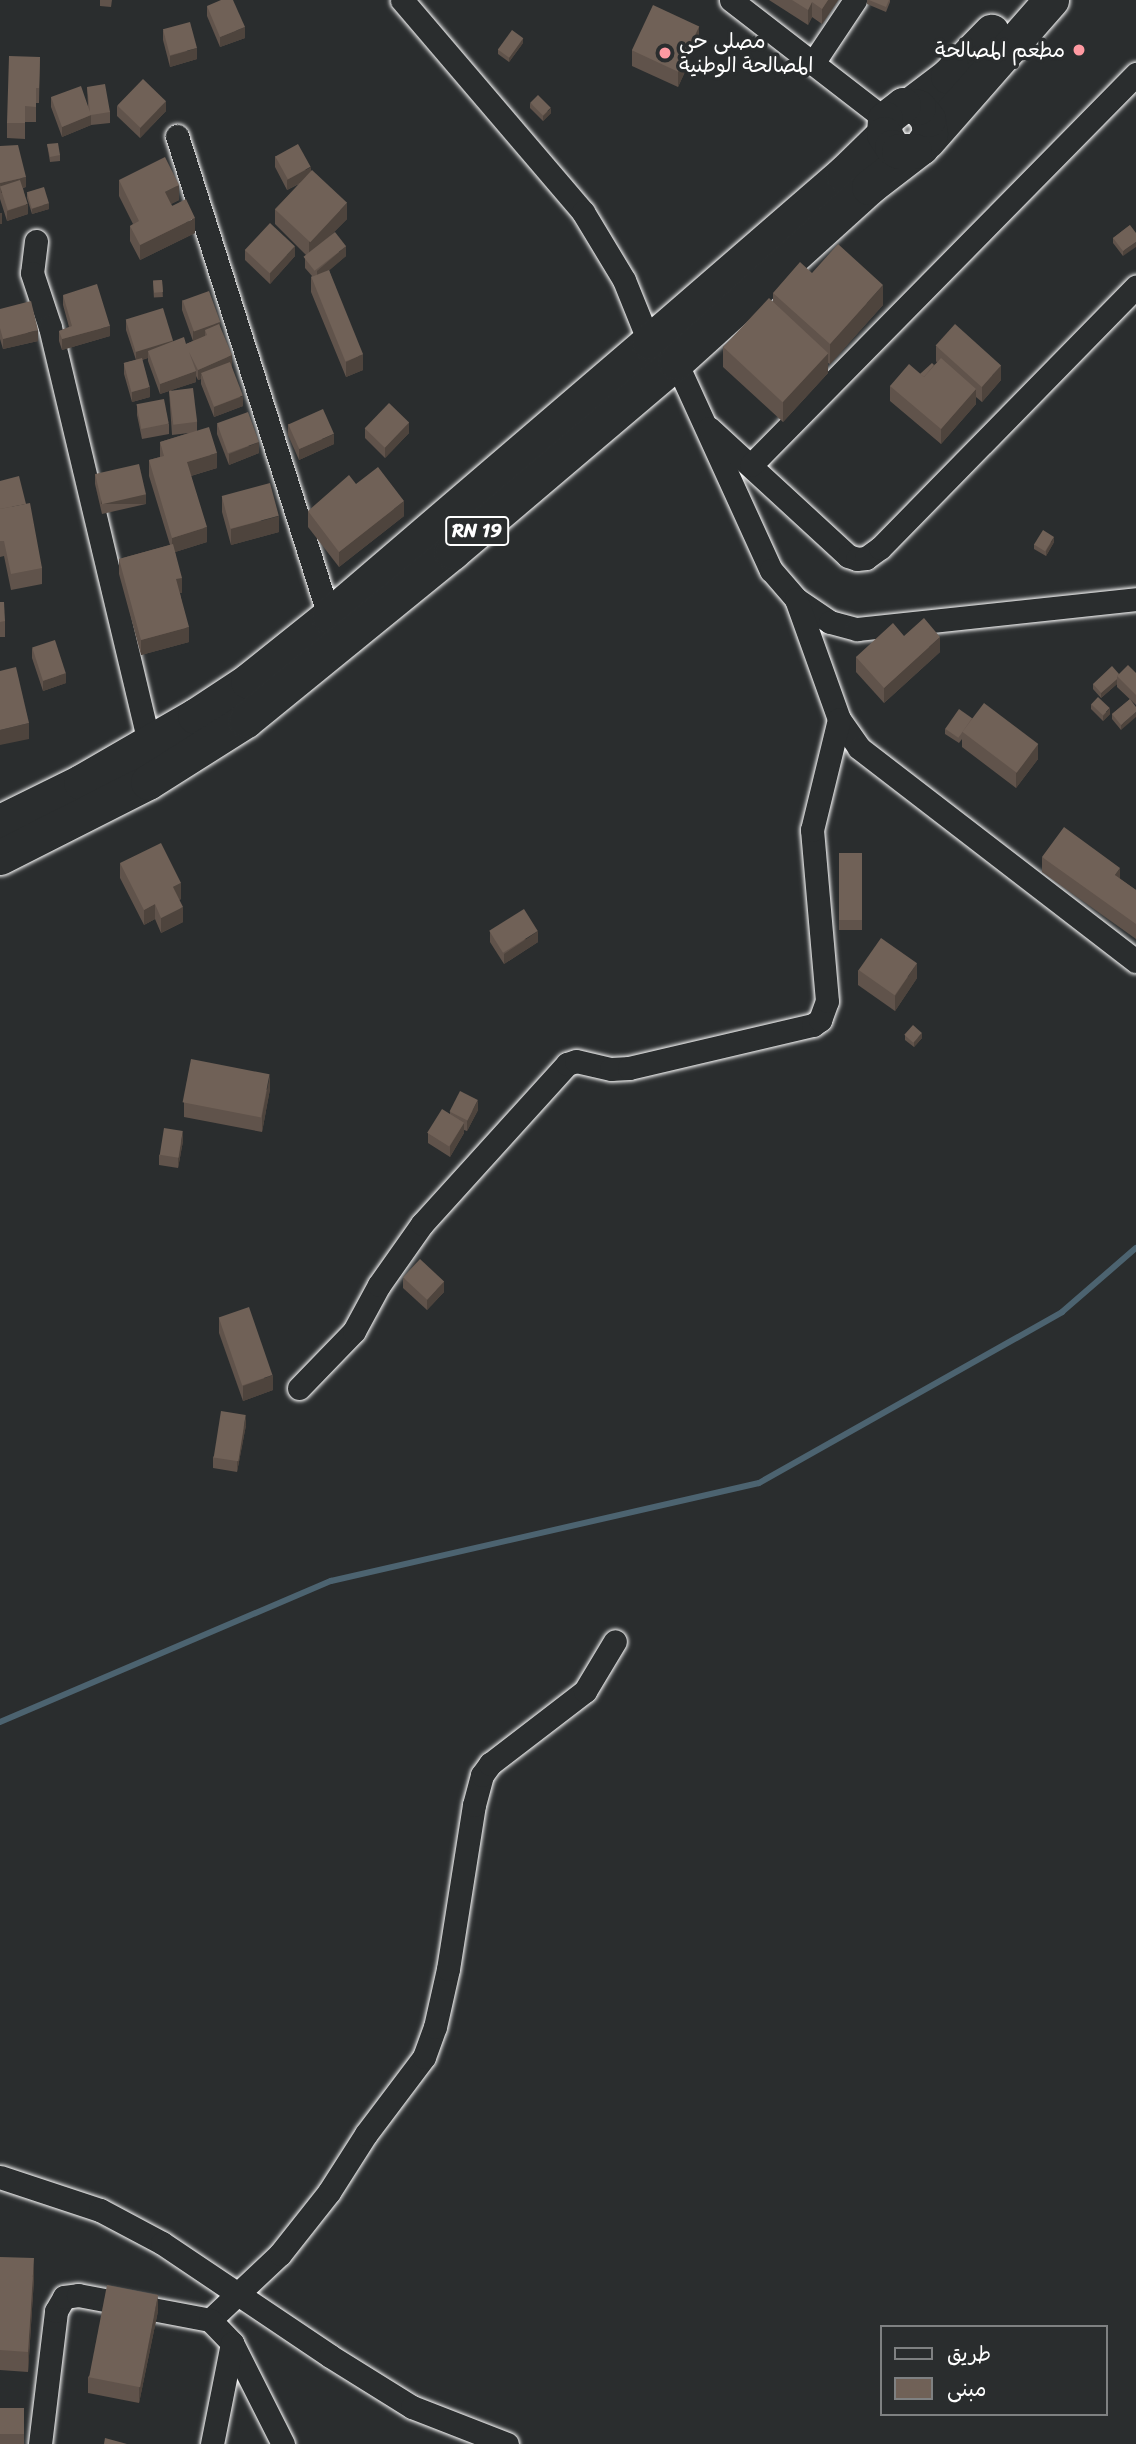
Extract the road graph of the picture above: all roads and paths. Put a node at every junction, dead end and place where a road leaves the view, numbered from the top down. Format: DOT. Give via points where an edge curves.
graph roads {
  1 [pos="402,0"];
  2 [pos="731,0"];
  3 [pos="855,0"];
  4 [pos="1019,0"];
  5 [pos="1051,0"];
  6 [pos="813,63"];
  7 [pos="1136,74"];
  8 [pos="893,119"];
  9 [pos="177,136"];
  10 [pos="920,146"];
  11 [pos="36,241"];
  12 [pos="1136,287"];
  13 [pos="666,349"];
  14 [pos="701,421"];
  15 [pos="751,465"];
  16 [pos="796,599"];
  17 [pos="1136,599"];
  18 [pos="329,616"];
  19 [pos="839,719"];
  20 [pos="149,742"];
  21 [pos="0,822"];
  22 [pos="0,853"];
  23 [pos="1136,961"];
  24 [pos="299,1388"];
  25 [pos="615,1641"];
  26 [pos="0,2177"];
  27 [pos="239,2296"];
  28 [pos="211,2320"];
  29 [pos="232,2343"];
  30 [pos="40,2444"];
  31 [pos="212,2444"];
  32 [pos="283,2444"];
  33 [pos="507,2444"];
  1 -- 13 [label="street" via="583,212"];
  2 -- 6 [label="street"];
  3 -- 6 [label="street"];
  4 -- 8 [label="main road, RN 19" via="963,62"];
  5 -- 10 [label="main road, RN 19"];
  6 -- 8 [label="street"];
  7 -- 15 [label="street"];
  8 -- 10 [label="main road" via="892,147"];
  8 -- 13 [label="main road, RN 19"];
  9 -- 18 [label="street"];
  10 -- 13 [label="main road, RN 19"];
  11 -- 20 [label="street" via="32,273 53,341"];
  12 -- 15 [label="street" via="866,558 848,556"];
  13 -- 14 [label="street"];
  13 -- 18 [label="main road, RN 19"];
  13 -- 22 [label="main road, RN 19" via="336,649 246,720 148,782"];
  14 -- 15 [label="street"];
  14 -- 16 [label="street" via="771,570"];
  16 -- 17 [label="street" via="830,622 857,629"];
  16 -- 19 [label="street"];
  18 -- 20 [label="main road, RN 19" via="248,681"];
  19 -- 23 [label="street" via="876,764"];
  19 -- 24 [label="street" via="812,830 827,1002 820,1020 629,1068 576,1061 567,1064 422,1224 379,1285 354,1331"];
  20 -- 21 [label="main road, RN 19"];
  25 -- 27 [label="street" via="585,1691 485,1769 474,1804 448,1969 424,2057 329,2192 280,2254"];
  26 -- 27 [label="street" via="100,2210 162,2243"];
  27 -- 28 [label="street"];
  27 -- 33 [label="street" via="412,2407"];
  28 -- 29 [label="street"];
  28 -- 30 [label="street" via="78,2295 64,2297 55,2311"];
  29 -- 31 [label="street"];
  29 -- 32 [label="street"];
}
